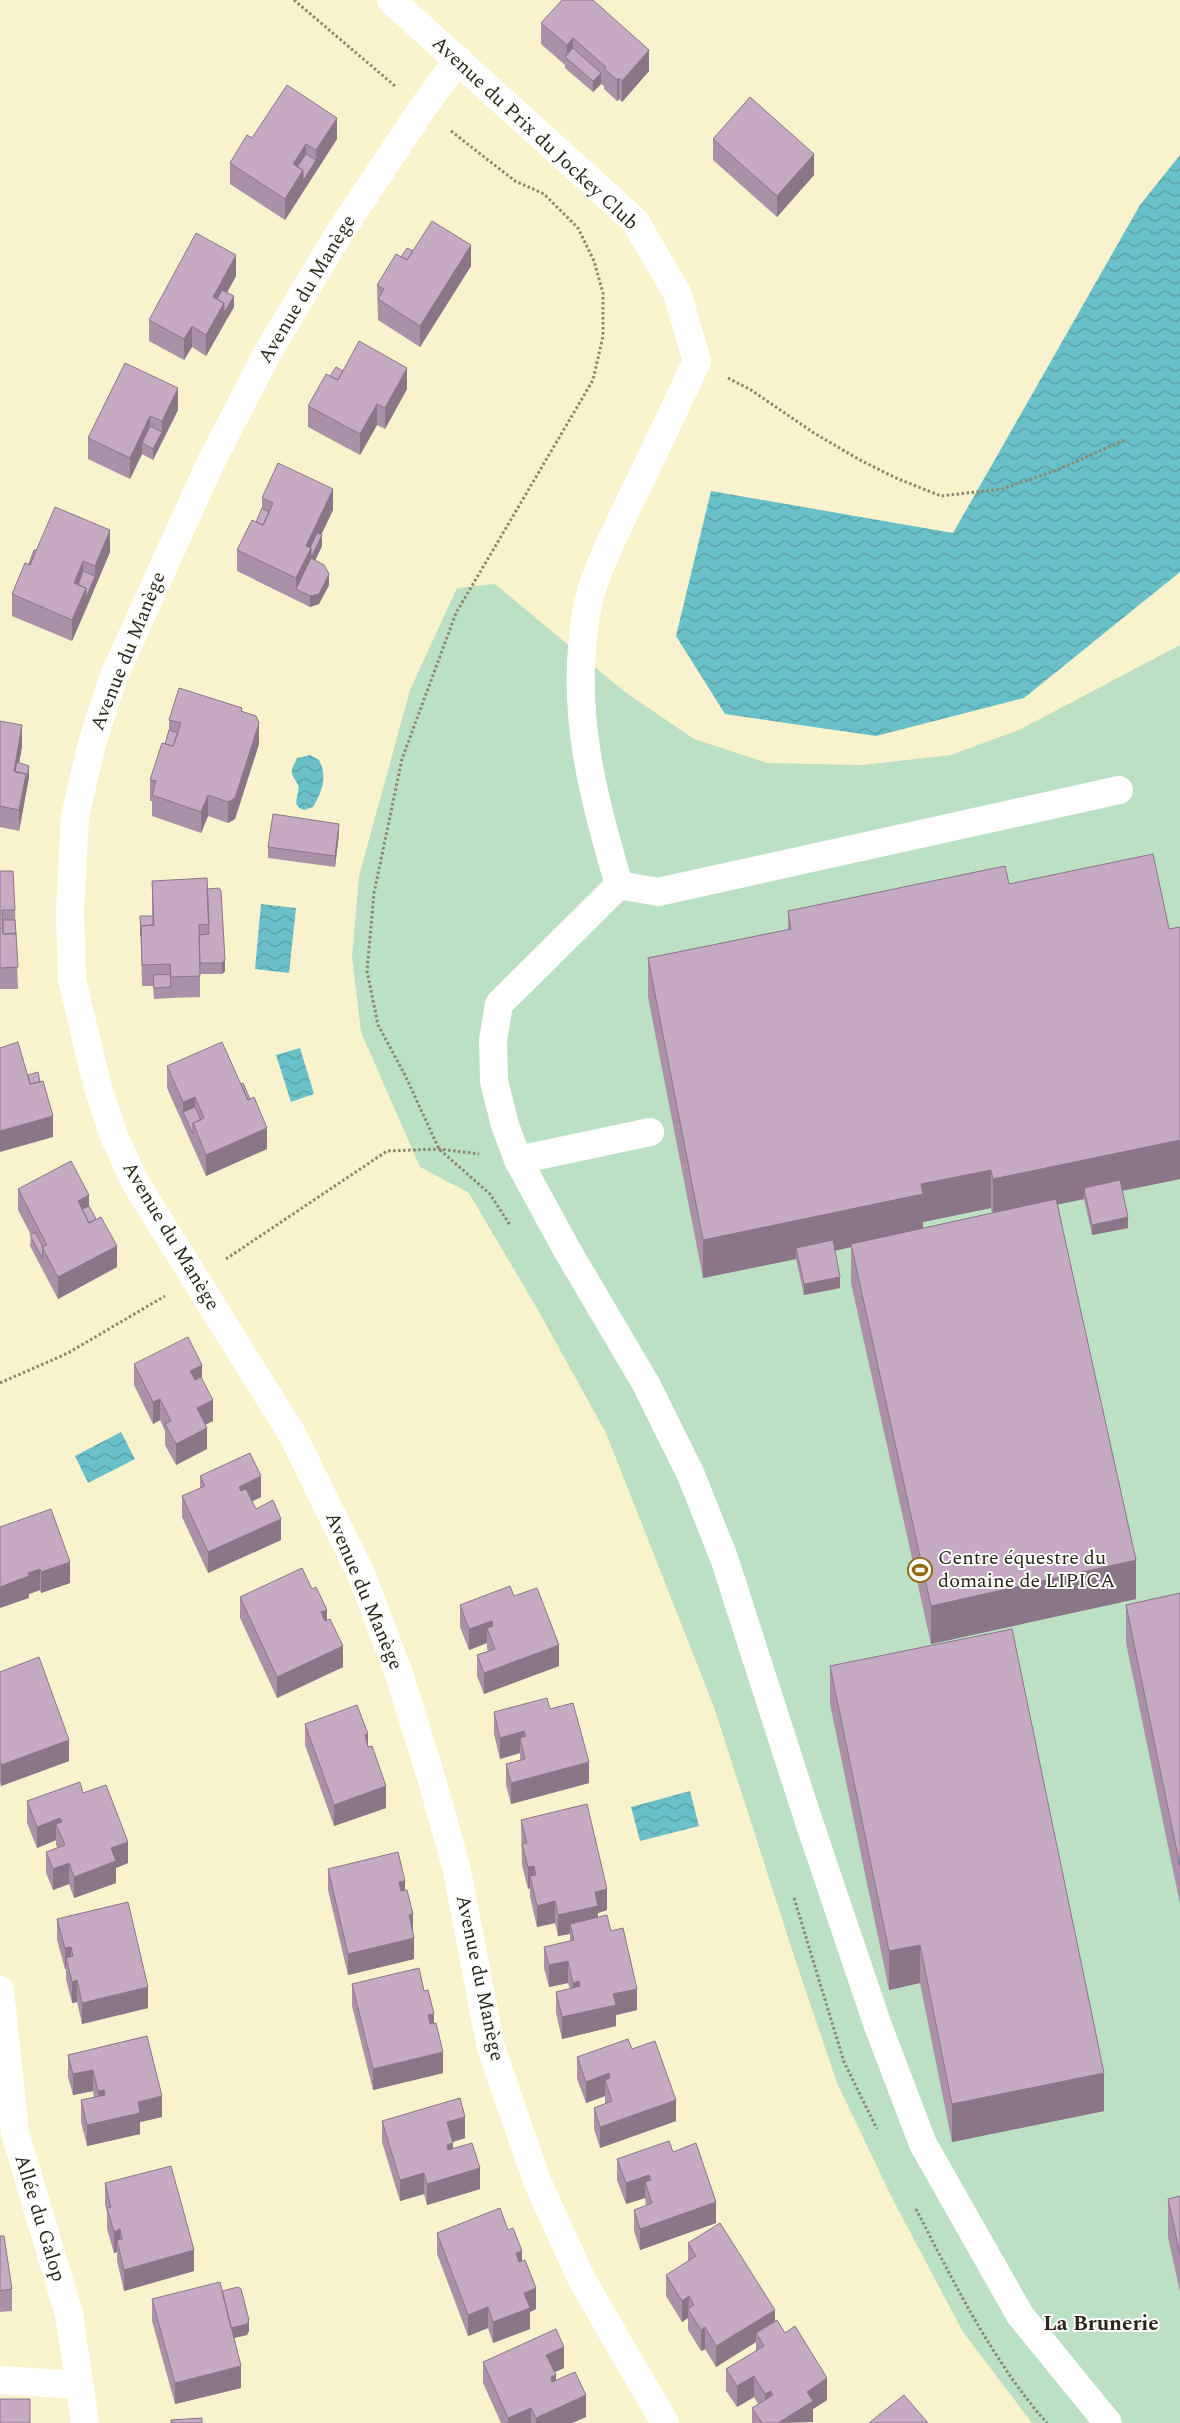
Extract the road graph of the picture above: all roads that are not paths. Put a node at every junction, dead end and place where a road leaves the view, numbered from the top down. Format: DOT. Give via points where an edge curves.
graph roads {
  1 [pos="391,0"];
  2 [pos="458,59"];
  3 [pos="1119,790"];
  4 [pos="619,885"];
  5 [pos="650,1132"];
  6 [pos="518,1160"];
  7 [pos="0,1990"];
  8 [pos="0,2380"];
  9 [pos="78,2385"];
  10 [pos="85,2423"];
  11 [pos="665,2423"];
  12 [pos="1108,2423"];
  1 -- 2 [label="street, Avenue du Prix du Jockey Club"];
  2 -- 4 [label="street, Avenue du Prix du Jockey Club" via="635,221 677,293 697,361 606,553 586,612 580,668 582,736 599,818"];
  2 -- 11 [label="street, Avenue du Manège" via="338,235 274,342 210,464 113,678 91,747 75,817 70,898 72,980 97,1084 113,1134 135,1182 292,1434 360,1574 398,1671 432,1777 456,1866 491,2048 537,2181 582,2280"];
  3 -- 4 [label="street" via="658,892"];
  4 -- 6 [label="street" via="499,1004 493,1040 494,1081"];
  5 -- 6 [label="street"];
  6 -- 12 [label="street" via="646,1384 690,1475 724,1558 868,1998 923,2144 1020,2315"];
  7 -- 9 [label="street, Allée du Galop" via="15,2134 70,2314"];
  8 -- 9 [label="street"];
  9 -- 10 [label="street, Allée du Galop"];
}
